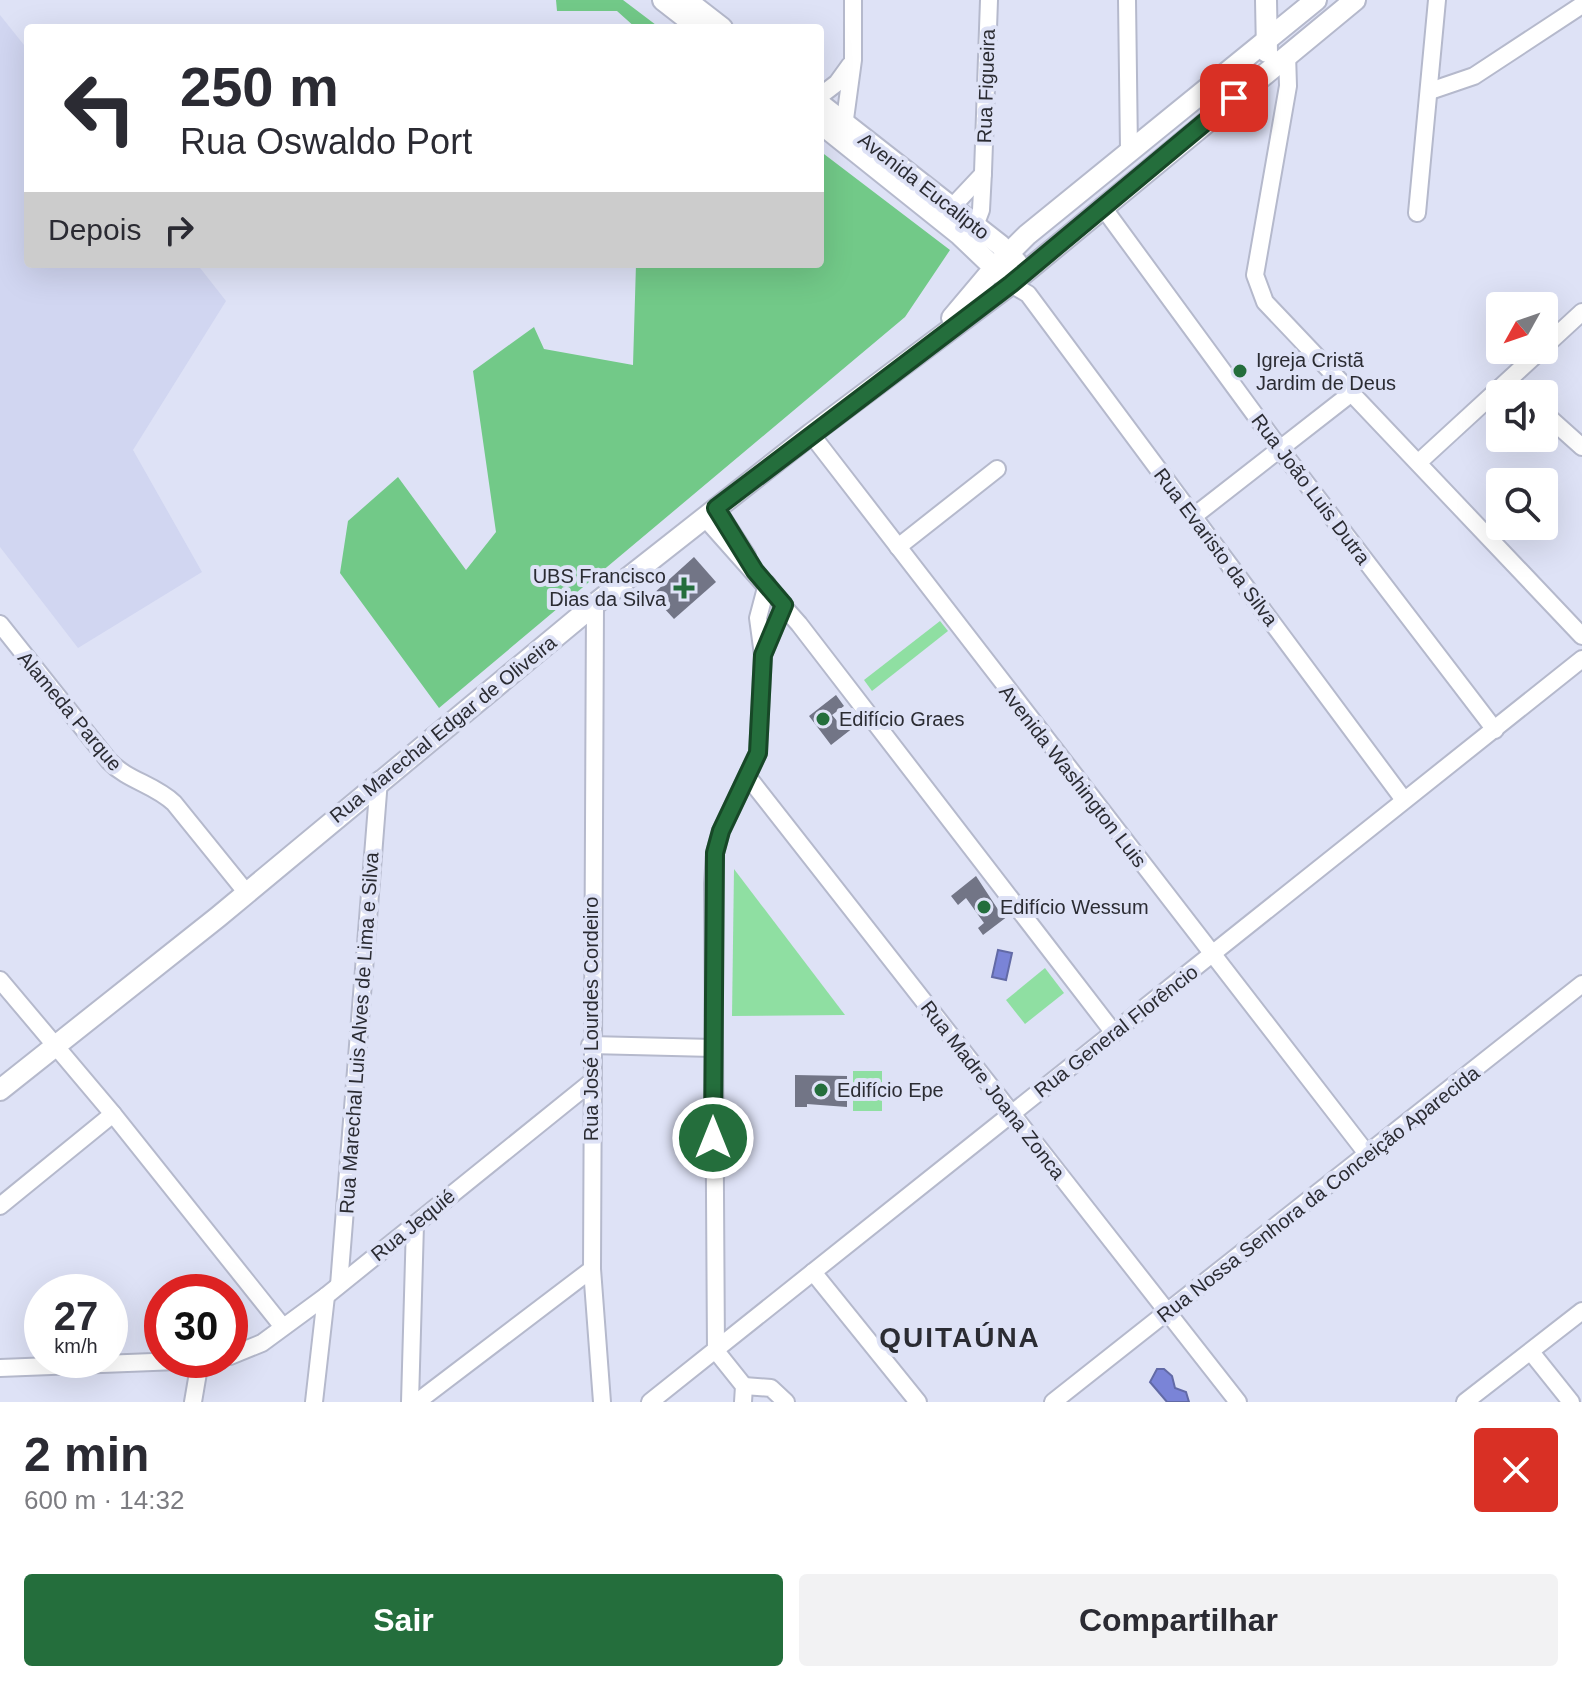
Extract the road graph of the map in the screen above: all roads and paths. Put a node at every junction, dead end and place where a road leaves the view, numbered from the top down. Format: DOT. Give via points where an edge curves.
graph roads {
  1 [pos="663,0"];
  2 [pos="686,0"];
  3 [pos="853,0"];
  4 [pos="989,0"];
  5 [pos="1127,0"];
  6 [pos="1266,0"];
  7 [pos="1278,0"];
  8 [pos="1314,0"];
  9 [pos="1355,0"];
  10 [pos="1437,0"];
  11 [pos="1578,16"];
  12 [pos="694,24"];
  13 [pos="717,24"];
  14 [pos="1282,28"];
  15 [pos="1264,44"];
  16 [pos="1287,54"];
  17 [pos="853,60"];
  18 [pos="1270,68"];
  19 [pos="1430,91"];
  20 [pos="824,93"];
  21 [pos="824,109"];
  22 [pos="824,125"];
  23 [pos="843,132"];
  24 [pos="1129,150"];
  25 [pos="983,172"];
  26 [pos="1102,206"];
  27 [pos="952,207"];
  28 [pos="1417,213"];
  29 [pos="975,226"];
  30 [pos="1002,260"];
  31 [pos="1021,283"];
  32 [pos="1582,312"];
  33 [pos="1558,334"];
  34 [pos="929,346"];
  35 [pos="1526,364"];
  36 [pos="1349,395"];
  37 [pos="1558,426"];
  38 [pos="811,434"];
  39 [pos="1582,447"];
  40 [pos="1280,449"];
  41 [pos="1419,462"];
  42 [pos="997,469"];
  43 [pos="711,513"];
  44 [pos="1194,516"];
  45 [pos="898,547"];
  46 [pos="761,578"];
  47 [pos="595,604"];
  48 [pos="784,605"];
  49 [pos="575,620"];
  50 [pos="0,624"];
  51 [pos="595,636"];
  52 [pos="1582,636"];
  53 [pos="763,655"];
  54 [pos="1582,659"];
  55 [pos="1495,730"];
  56 [pos="748,777"];
  57 [pos="379,780"];
  58 [pos="1404,800"];
  59 [pos="246,892"];
  60 [pos="1211,955"];
  61 [pos="0,980"];
  62 [pos="1582,984"];
  63 [pos="1114,1033"];
  64 [pos="590,1045"];
  65 [pos="55,1046"];
  66 [pos="713,1048"];
  67 [pos="590,1083"];
  68 [pos="0,1090"];
  69 [pos="113,1114"];
  70 [pos="1012,1114"];
  71 [pos="1368,1155"];
  72 [pos="0,1206"];
  73 [pos="415,1224"];
  74 [pos="592,1269"];
  75 [pos="813,1272"];
  76 [pos="332,1291"];
  77 [pos="1582,1311"];
  78 [pos="1167,1313"];
  79 [pos="283,1327"];
  80 [pos="248,1349"];
  81 [pos="716,1351"];
  82 [pos="1531,1352"];
  83 [pos="144,1362"];
  84 [pos="0,1368"];
  85 [pos="198,1378"];
  86 [pos="743,1394"];
  87 [pos="193,1402"];
  88 [pos="314,1402"];
  89 [pos="410,1402"];
  90 [pos="417,1402"];
  91 [pos="602,1402"];
  92 [pos="650,1402"];
  93 [pos="786,1402"];
  94 [pos="918,1402"];
  95 [pos="1053,1402"];
  96 [pos="1238,1402"];
  97 [pos="1465,1402"];
  98 [pos="1571,1402"];
  1 -- 12 [label="main road"];
  2 -- 13 [label="main road"];
  3 -- 17 [label="street"];
  4 -- 25 [label="street, Rua Figueira"];
  5 -- 24 [label="street"];
  6 -- 15 [label="main road"];
  7 -- 14 [label="main road"];
  8 -- 14 [label="main road, Rua Marechal Edgar de Oliveira"];
  9 -- 16 [label="main road, Rua Marechal Edgar de Oliveira"];
  10 -- 19 [label="street"];
  11 -- 19 [label="street" via="1474,76"];
  14 -- 15 [label="main road, Rua Marechal Edgar de Oliveira"];
  14 -- 16 [label="main road"];
  15 -- 18 [label="main road"];
  15 -- 24 [label="main road, Rua Marechal Edgar de Oliveira"];
  16 -- 18 [label="main road, Rua Marechal Edgar de Oliveira"];
  16 -- 36 [label="street" via="1288,86 1255,275 1265,302"];
  17 -- 20 [label="street"];
  17 -- 23 [label="street"];
  18 -- 26 [label="main road, Rua Marechal Edgar de Oliveira"];
  19 -- 28 [label="street"];
  21 -- 23 [label="main road, Avenida Eucalipto"];
  22 -- 23 [label="main road, Avenida Eucalipto"];
  23 -- 27 [label="main road, Avenida Eucalipto"];
  23 -- 30 [label="main road, Avenida Eucalipto"];
  24 -- 30 [label="main road, Rua Marechal Edgar de Oliveira"];
  25 -- 27 [label="street, Rua Figueira"];
  25 -- 29 [label="street, Rua Figueira"];
  26 -- 31 [label="main road, Rua Marechal Edgar de Oliveira"];
  26 -- 40 [label="street, Rua João Luis Dutra"];
  27 -- 29 [label="main road, Avenida Eucalipto"];
  29 -- 30 [label="main road, Avenida Eucalipto"];
  30 -- 31 [label="main road, Avenida Eucalipto"];
  30 -- 34 [label="main road, Rua Marechal Edgar de Oliveira"];
  31 -- 34 [label="main road, Rua Marechal Edgar de Oliveira"];
  31 -- 44 [label="street, Rua Evaristo da Silva"];
  32 -- 33 [label="street"];
  34 -- 38 [label="main road, Rua Marechal Edgar de Oliveira"];
  35 -- 41 [label="street"];
  36 -- 40 [label="street"];
  36 -- 41 [label="street"];
  37 -- 39 [label="street"];
  38 -- 43 [label="main road, Rua Marechal Edgar de Oliveira"];
  38 -- 45 [label="street, Avenida Washington Luis"];
  40 -- 44 [label="street"];
  40 -- 55 [label="street, Rua João Luis Dutra"];
  41 -- 52 [label="street"];
  42 -- 45 [label="street"];
  43 -- 46 [label="street"];
  43 -- 47 [label="main road, Rua Marechal Edgar de Oliveira"];
  44 -- 58 [label="street, Rua Evaristo da Silva"];
  45 -- 60 [label="street, Avenida Washington Luis"];
  46 -- 48 [label="street"];
  46 -- 53 [label="street" via="758,618"];
  47 -- 49 [label="main road, Rua Marechal Edgar de Oliveira"];
  47 -- 51 [label="street, Rua José Lourdes Cordeiro"];
  48 -- 53 [label="street"];
  48 -- 63 [label="street"];
  49 -- 51 [label="street"];
  49 -- 57 [label="main road, Rua Marechal Edgar de Oliveira"];
  50 -- 59 [label="street, Alameda Parque" via="109,761 127,778 174,803"];
  51 -- 64 [label="street, Rua José Lourdes Cordeiro"];
  53 -- 56 [label="street" via="762,730"];
  54 -- 55 [label="street, Rua General Florêncio"];
  55 -- 58 [label="street, Rua General Florêncio"];
  56 -- 66 [label="street" via="715,853"];
  56 -- 70 [label="street, Rua Madre Joana Zonca"];
  57 -- 59 [label="main road, Rua Marechal Edgar de Oliveira"];
  57 -- 76 [label="street, Rua Marechal Luis Alves de Lima e Silva"];
  58 -- 60 [label="street, Rua General Florêncio"];
  59 -- 65 [label="main road, Rua Marechal Edgar de Oliveira"];
  60 -- 63 [label="street, Rua General Florêncio"];
  60 -- 71 [label="street, Avenida Washington Luis"];
  61 -- 65 [label="street"];
  62 -- 71 [label="street, Rua Nossa Senhora da Conceição Aparecida"];
  63 -- 70 [label="street, Rua General Florêncio"];
  64 -- 66 [label="street"];
  64 -- 67 [label="street, Rua José Lourdes Cordeiro"];
  65 -- 68 [label="main road, Rua Marechal Edgar de Oliveira"];
  65 -- 69 [label="street"];
  66 -- 81 [label="street"];
  67 -- 73 [label="street, Rua Jequié"];
  67 -- 74 [label="street, Rua José Lourdes Cordeiro"];
  69 -- 72 [label="street"];
  69 -- 79 [label="street"];
  70 -- 75 [label="street, Rua General Florêncio"];
  70 -- 78 [label="street, Rua Madre Joana Zonca"];
  71 -- 78 [label="street, Rua Nossa Senhora da Conceição Aparecida"];
  73 -- 76 [label="street, Rua Jequié"];
  73 -- 89 [label="street"];
  74 -- 90 [label="street"];
  74 -- 91 [label="street, Rua José Lourdes Cordeiro"];
  75 -- 81 [label="street, Rua General Florêncio"];
  75 -- 94 [label="street"];
  76 -- 79 [label="street, Rua Jequié"];
  76 -- 88 [label="street, Rua Marechal Luis Alves de Lima e Silva"];
  77 -- 82 [label="street"];
  78 -- 95 [label="street, Rua Nossa Senhora da Conceição Aparecida"];
  78 -- 96 [label="street, Rua Madre Joana Zonca"];
  79 -- 80 [label="street, Rua Jequié"];
  81 -- 86 [label="street"];
  81 -- 92 [label="street, Rua General Florêncio"];
  82 -- 97 [label="street"];
  82 -- 98 [label="street"];
  83 -- 84 [label="street"];
  85 -- 87 [label="street"];
  86 -- 93 [label="street" via="771,1388"];
}
